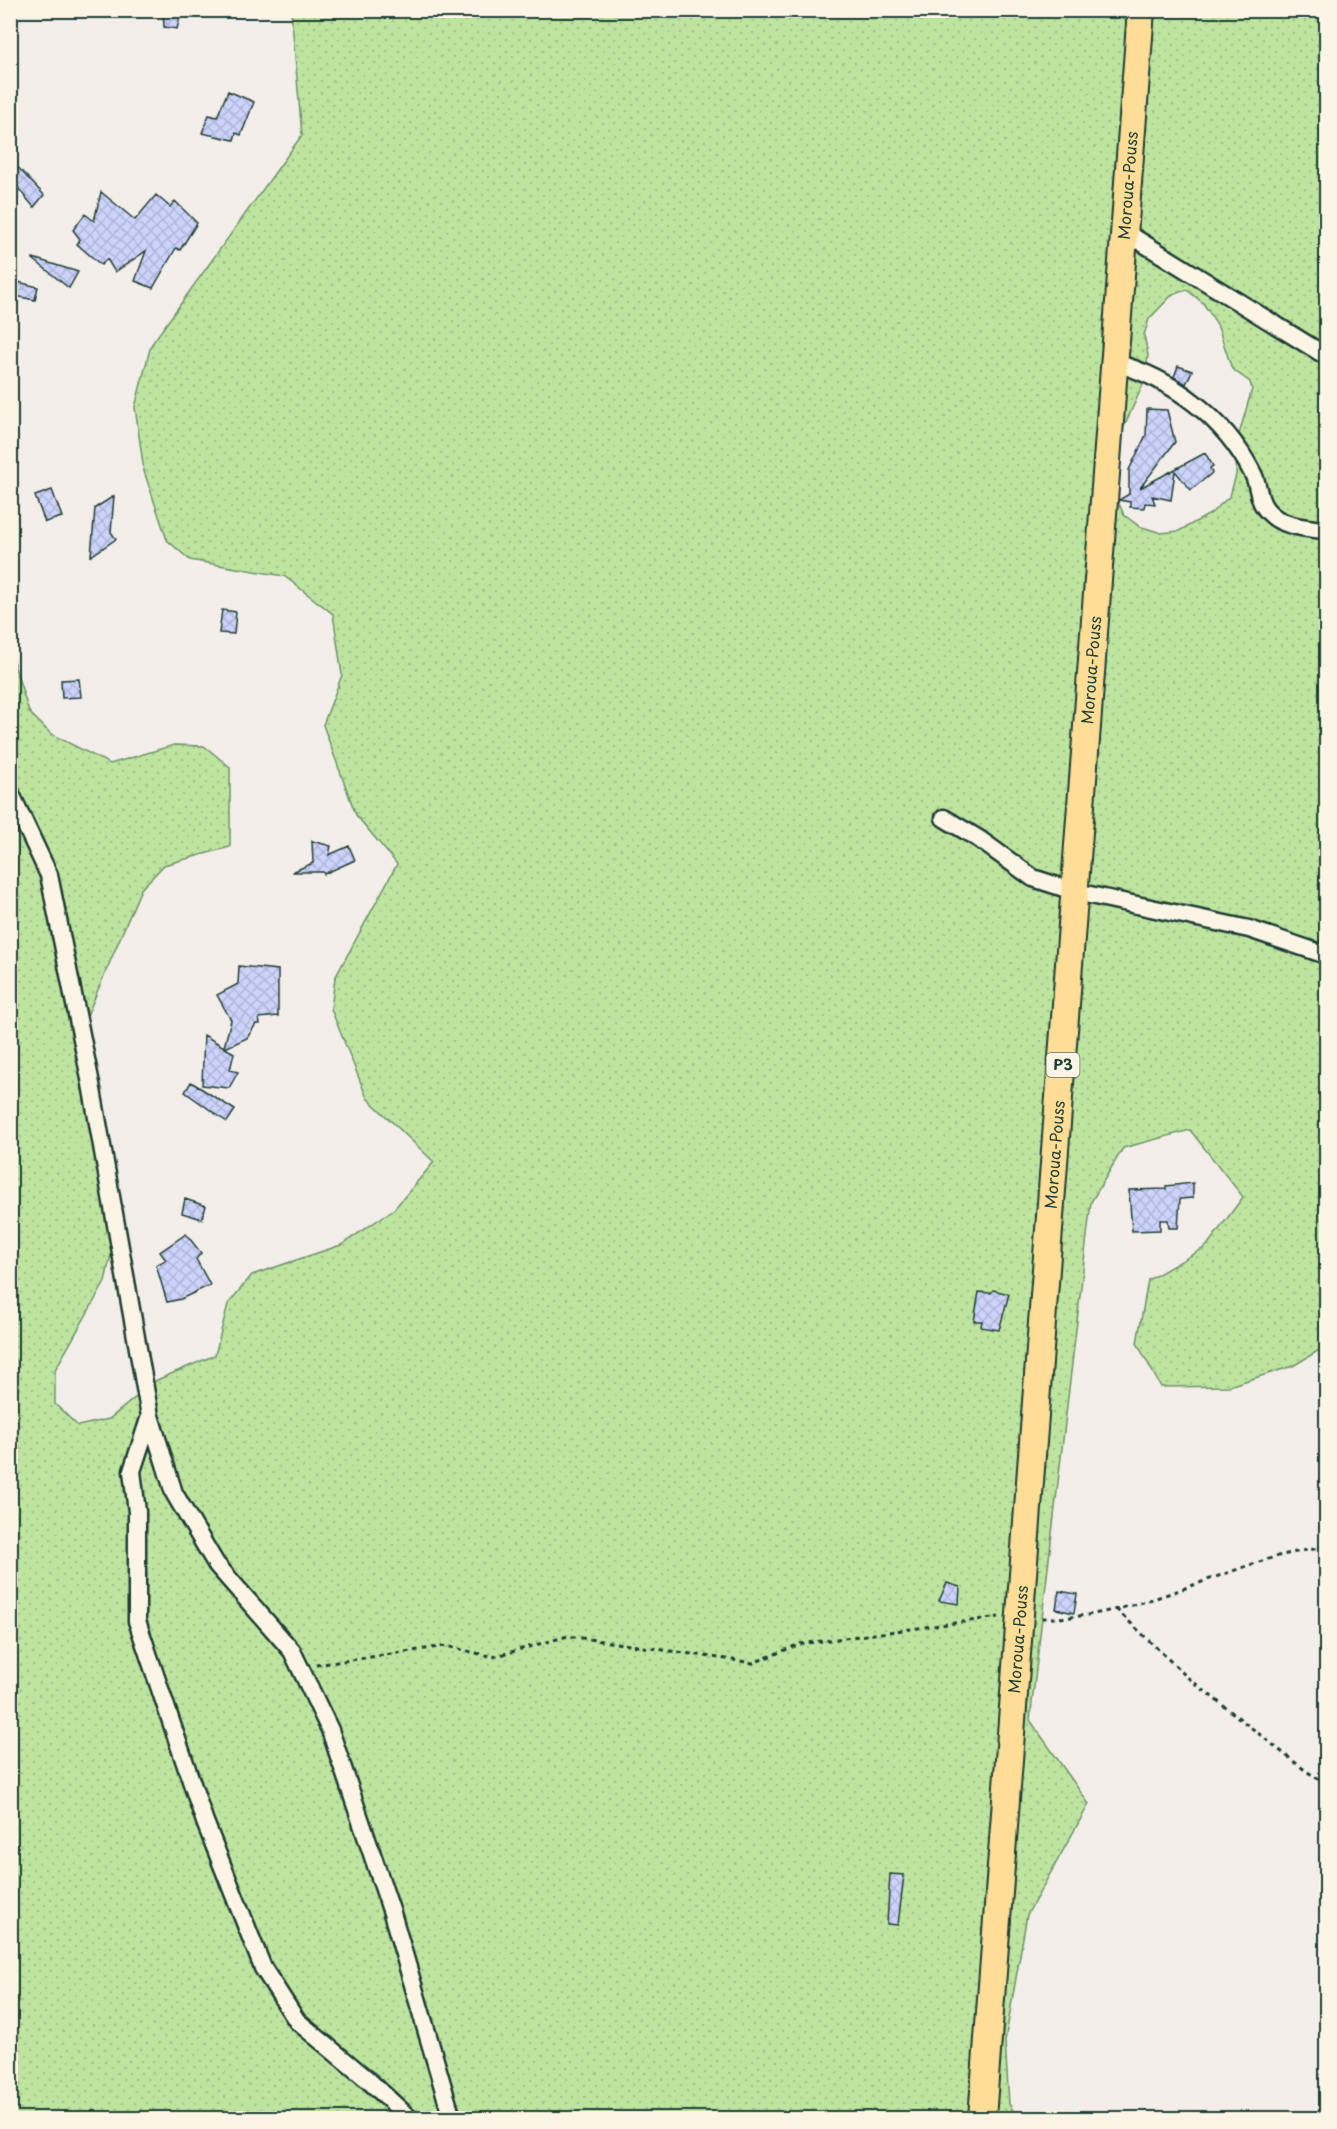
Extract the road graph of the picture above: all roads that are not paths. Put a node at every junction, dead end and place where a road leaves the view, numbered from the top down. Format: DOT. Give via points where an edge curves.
graph roads {
  1 [pos="1141,10"];
  2 [pos="1125,232"];
  3 [pos="1326,356"];
  4 [pos="1115,363"];
  5 [pos="1326,530"];
  6 [pos="10,792"];
  7 [pos="944,818"];
  8 [pos="1076,892"];
  9 [pos="1326,955"];
  10 [pos="150,1416"];
  11 [pos="409,2118"];
  12 [pos="452,2118"];
  13 [pos="982,2118"];
  1 -- 2 [label="main road, Moroua-Pouss / P3"];
  2 -- 3 [label="street"];
  2 -- 4 [label="main road, Moroua-Pouss / P3"];
  4 -- 5 [label="street" via="1154,376 1206,412 1233,441 1254,474 1258,499 1277,519"];
  4 -- 8 [label="main road, Moroua-Pouss / P3"];
  6 -- 10 [label="street" via="49,875"];
  7 -- 8 [label="street" via="1033,878"];
  8 -- 9 [label="street" via="1249,929"];
  8 -- 13 [label="main road, Moroua-Pouss / P3"];
  10 -- 11 [label="street" via="132,1471 137,1512 137,1621 205,1822 263,1968 297,2021"];
  10 -- 12 [label="street" via="174,1493 216,1564 292,1651 330,1730 392,1913"];
}
